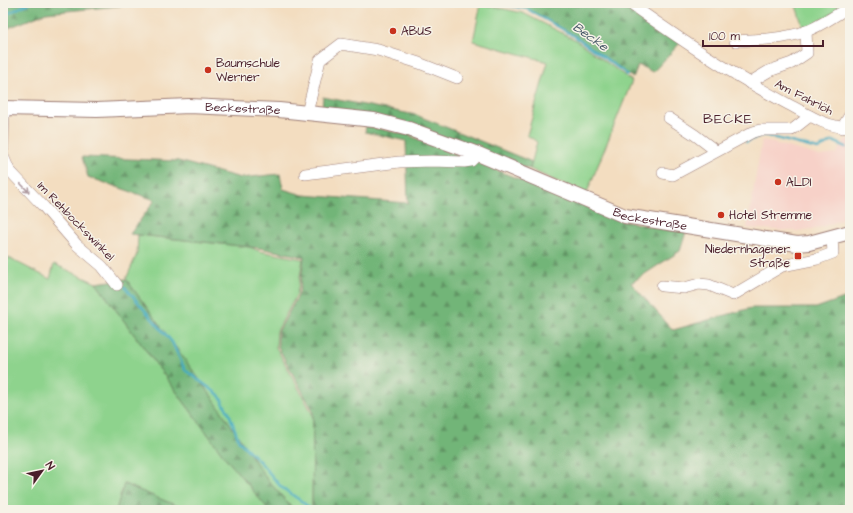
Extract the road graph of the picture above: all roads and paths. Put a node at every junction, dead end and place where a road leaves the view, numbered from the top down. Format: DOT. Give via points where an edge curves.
graph roads {
  1 [pos="629,3"];
  2 [pos="850,6"];
  3 [pos="806,31"];
  4 [pos="735,41"];
  5 [pos="457,78"];
  6 [pos="749,83"];
  7 [pos="3,108"];
  8 [pos="307,113"];
  9 [pos="850,115"];
  10 [pos="810,116"];
  11 [pos="669,118"];
  12 [pos="846,128"];
  13 [pos="3,148"];
  14 [pos="716,151"];
  15 [pos="478,154"];
  16 [pos="3,156"];
  17 [pos="663,173"];
  18 [pos="305,174"];
  19 [pos="850,232"];
  20 [pos="832,238"];
  21 [pos="117,285"];
  22 [pos="662,286"];
  1 -- 6 [label="street, Am Fahrlöh"];
  2 -- 3 [label="street"];
  3 -- 4 [label="street" via="772,39"];
  3 -- 6 [label="street, Am Fahrlöh" via="807,53"];
  5 -- 8 [label="street" via="378,50 341,44 320,60"];
  6 -- 10 [label="street, Am Fahrlöh"];
  7 -- 8 [label="main road, Beckestraße" via="97,110 189,106"];
  7 -- 13 [label="street"];
  8 -- 15 [label="main road, Beckestraße" via="374,120 409,129"];
  9 -- 12 [label="street"];
  10 -- 12 [label="street, Am Fahrlöh" via="828,125"];
  10 -- 14 [label="street" via="792,130 752,132"];
  11 -- 14 [label="street"];
  14 -- 17 [label="street" via="673,175"];
  15 -- 18 [label="street" via="471,161 464,162 399,162"];
  15 -- 20 [label="main road, Beckestraße" via="625,216 797,244"];
  16 -- 21 [label="street, Im Rehbockswinkel, one-way" via="9,170 78,246 102,266"];
  19 -- 20 [label="main road, Beckestraße"];
  20 -- 22 [label="street" via="833,253 782,266 733,295 709,285 698,284 684,288"];
}
